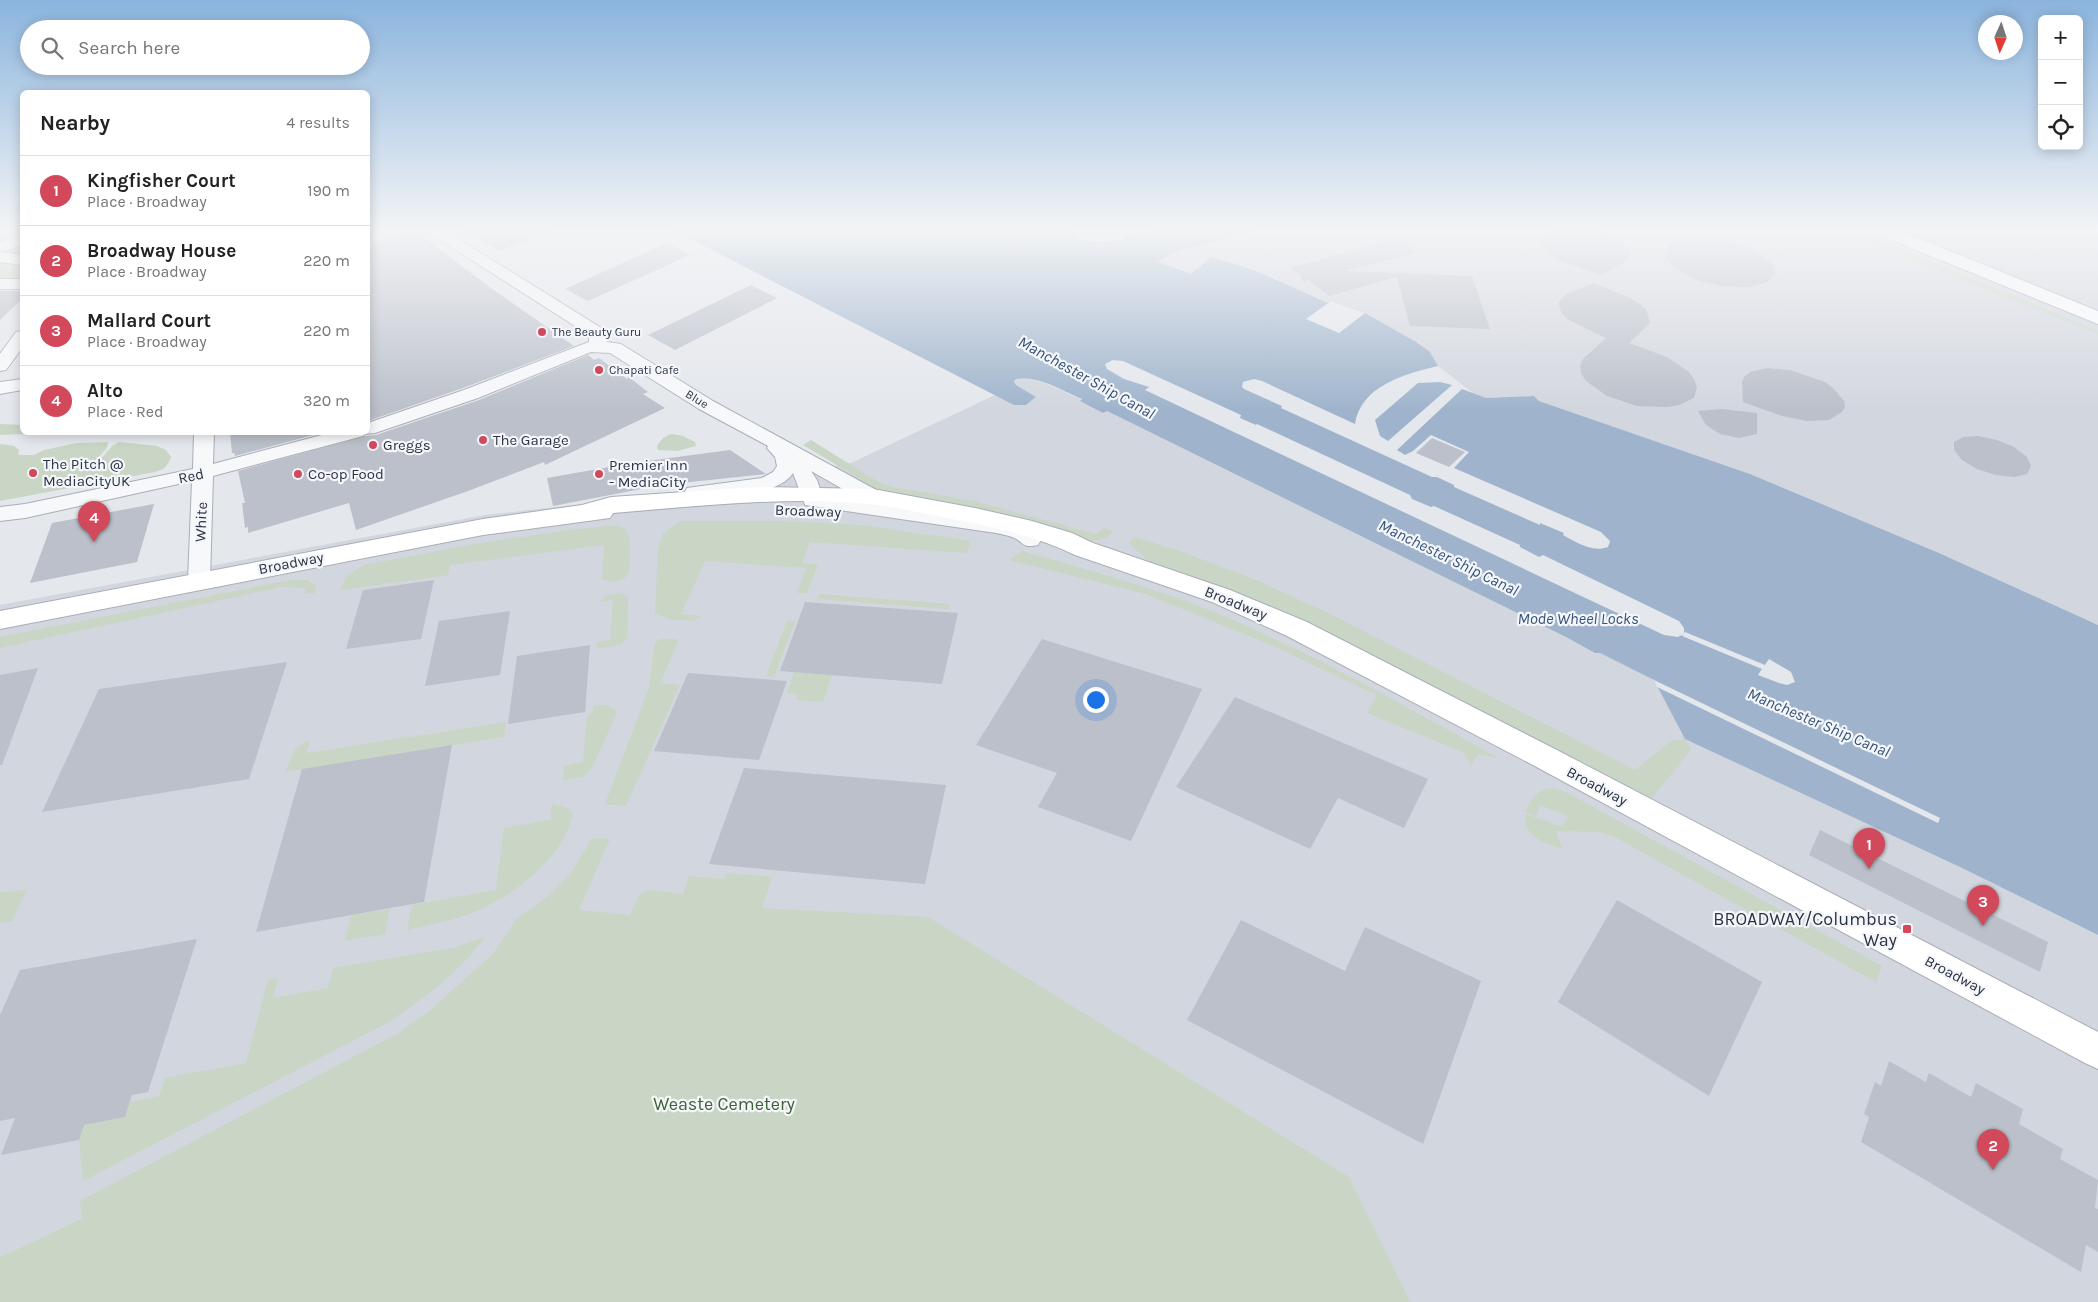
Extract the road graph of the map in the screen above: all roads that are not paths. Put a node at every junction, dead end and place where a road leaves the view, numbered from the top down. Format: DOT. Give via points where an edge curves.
graph roads {
  1 [pos="526,289"];
  2 [pos="2027,289"];
  3 [pos="2098,318"];
  4 [pos="20,339"];
  5 [pos="599,346"];
  6 [pos="0,366"];
  7 [pos="20,385"];
  8 [pos="0,388"];
  9 [pos="370,428"];
  10 [pos="204,435"];
  11 [pos="347,435"];
  12 [pos="767,438"];
  13 [pos="785,455"];
  14 [pos="204,473"];
  15 [pos="812,494"];
  16 [pos="873,497"];
  17 [pos="611,506"];
  18 [pos="584,513"];
  19 [pos="0,514"];
  20 [pos="1030,540"];
  21 [pos="1084,549"];
  22 [pos="199,581"];
  23 [pos="0,620"];
  24 [pos="2098,1051"];
  1 -- 5 [label="street" via="597,333"];
  2 -- 3 [label="street"];
  4 -- 6 [label="street"];
  5 -- 9 [label="street" via="588,347 471,394"];
  5 -- 12 [label="street, Blue" via="615,348"];
  7 -- 8 [label="street"];
  10 -- 14 [label="street, White"];
  11 -- 14 [label="street, Red"];
  12 -- 13 [label="street, Broadway"];
  12 -- 16 [label="street, Blue"];
  13 -- 15 [label="street, Broadway" via="799,466"];
  13 -- 17 [label="street, Broadway" via="785,471 777,480 767,484"];
  14 -- 19 [label="street, Red"];
  14 -- 22 [label="street, White"];
  15 -- 16 [label="street, Broadway"];
  15 -- 17 [label="street, Broadway" via="758,494"];
  15 -- 20 [label="street, Broadway" via="815,501 996,526 1022,532"];
  16 -- 21 [label="street, Broadway" via="1032,529"];
  17 -- 18 [label="street, Broadway"];
  18 -- 20 [label="street, Broadway" via="810,510 921,520"];
  18 -- 22 [label="street, Broadway" via="482,528"];
  20 -- 21 [label="street, Broadway"];
  21 -- 24 [label="street, Broadway" via="1221,596 1297,629"];
  22 -- 23 [label="street, Broadway"];
}
